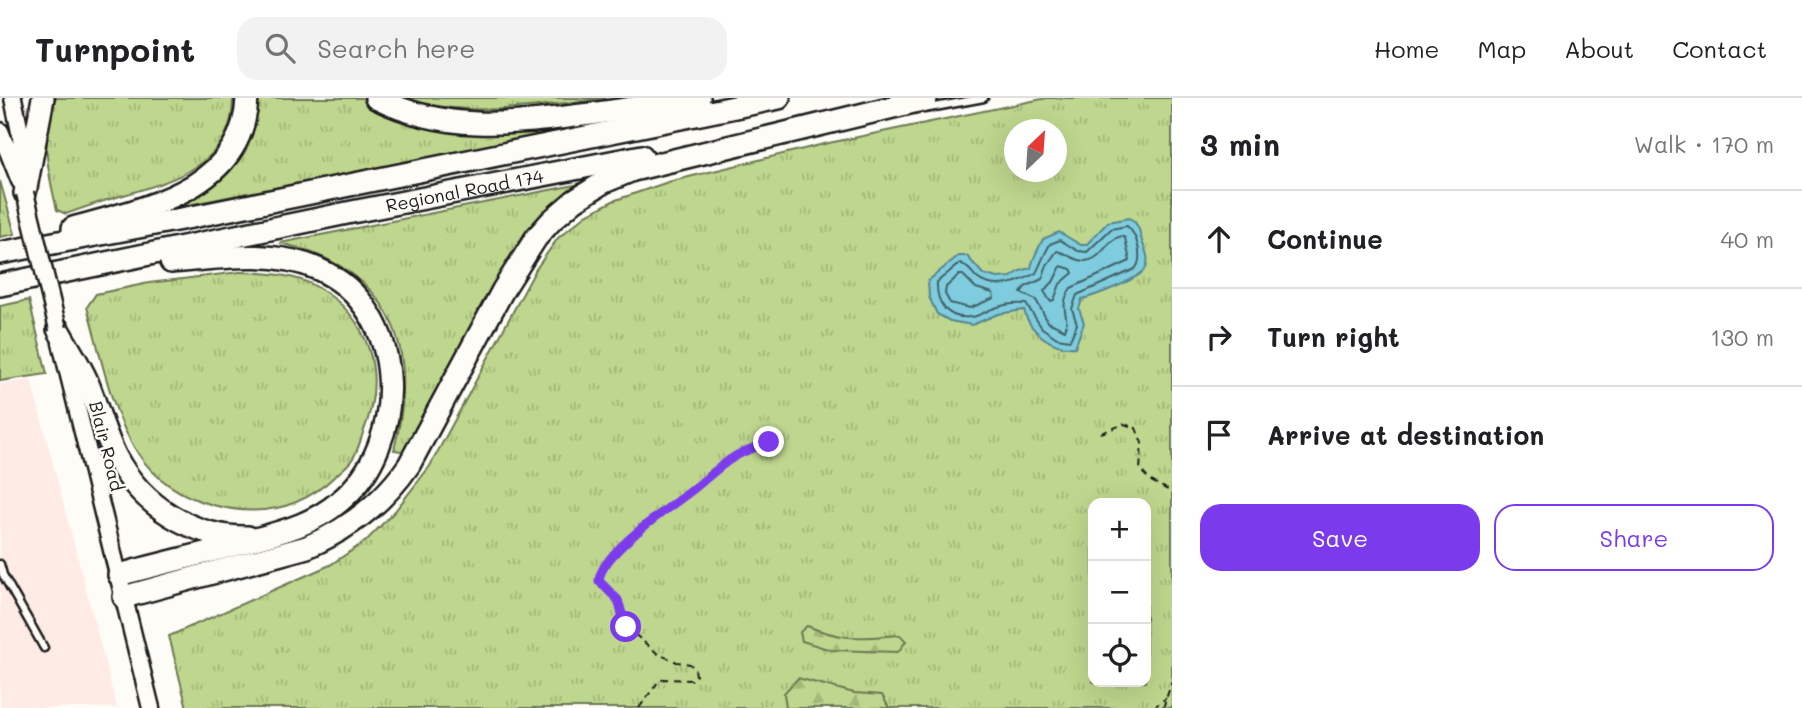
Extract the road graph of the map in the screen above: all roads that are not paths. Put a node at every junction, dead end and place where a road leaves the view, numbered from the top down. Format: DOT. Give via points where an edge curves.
graph roads {
  1 [pos="13,98"];
  2 [pos="43,98"];
  3 [pos="247,98"];
  4 [pos="376,98"];
  5 [pos="699,98"];
  6 [pos="779,98"];
  7 [pos="984,98"];
  8 [pos="925,102"];
  9 [pos="906,113"];
  10 [pos="0,131"];
  11 [pos="743,145"];
  12 [pos="25,193"];
  13 [pos="0,246"];
  14 [pos="0,253"];
  15 [pos="116,263"];
  16 [pos="0,285"];
  17 [pos="58,329"];
  18 [pos="264,536"];
  19 [pos="0,564"];
  20 [pos="118,575"];
  21 [pos="124,597"];
  22 [pos="44,648"];
  23 [pos="151,708"];
  1 -- 12 [label="main road, Blair Road"];
  2 -- 12 [label="highway"];
  3 -- 13 [label="highway" via="236,144 201,182 145,206"];
  4 -- 5 [label="highway" via="436,119 488,125"];
  6 -- 14 [label="highway, Regional Road 174"];
  7 -- 8 [label="lane"];
  8 -- 11 [label="highway"];
  8 -- 15 [label="highway, Regional Road 174" via="352,212"];
  9 -- 11 [label="lane"];
  10 -- 12 [label="main road, Blair Road"];
  11 -- 21 [label="highway" via="618,176 588,191 552,220 510,279 409,465 356,521 294,552"];
  12 -- 17 [label="main road, Blair Road, bridge"];
  15 -- 16 [label="highway, Regional Road 174"];
  15 -- 18 [label="highway" via="127,267 234,257 283,259 331,276 369,313 384,346 390,386 387,423 374,459 350,492 329,510 296,527"];
  17 -- 18 [label="highway" via="86,379 115,455 136,487 159,508 191,526 222,535"];
  17 -- 20 [label="main road, Blair Road"];
  18 -- 20 [label="highway"];
  19 -- 22 [label="lane"];
  20 -- 21 [label="main road, Blair Road"];
  21 -- 23 [label="main road, Blair Road"];
}
